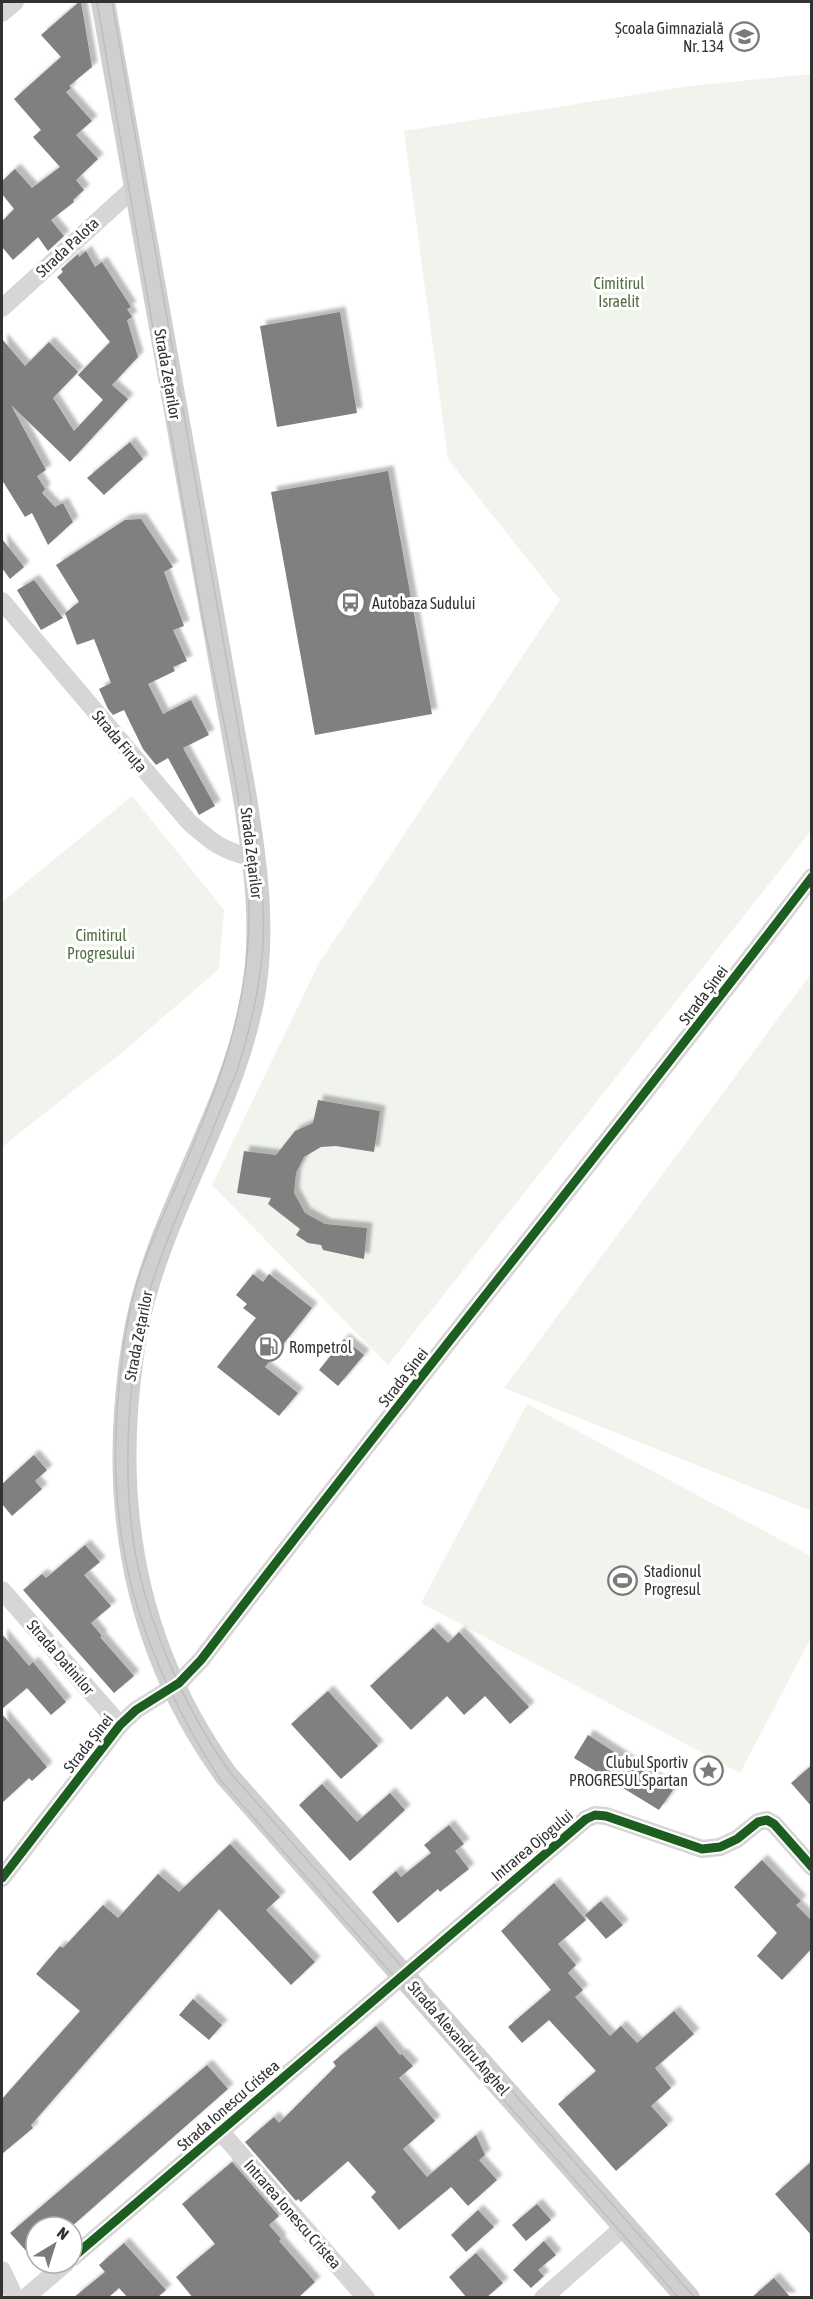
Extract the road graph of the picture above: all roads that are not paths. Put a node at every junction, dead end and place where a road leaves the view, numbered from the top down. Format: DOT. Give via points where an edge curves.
graph roads {
  1 [pos="15,2"];
  2 [pos="103,2"];
  3 [pos="2,13"];
  4 [pos="134,188"];
  5 [pos="2,308"];
  6 [pos="2,601"];
  7 [pos="254,858"];
  8 [pos="812,877"];
  9 [pos="2,1590"];
  10 [pos="174,1688"];
  11 [pos="120,1725"];
  12 [pos="812,1867"];
  13 [pos="2,1878"];
  14 [pos="403,1975"];
  15 [pos="220,2131"];
  16 [pos="626,2226"];
  17 [pos="84,2248"];
  18 [pos="2,2270"];
  19 [pos="52,2275"];
  20 [pos="15,2298"];
  21 [pos="26,2298"];
  22 [pos="366,2298"];
  23 [pos="543,2298"];
  24 [pos="688,2298"];
  1 -- 3 [label="street"];
  2 -- 4 [label="main road, Strada Zețarilor"];
  4 -- 5 [label="street, Strada Palota"];
  4 -- 7 [label="main road, Strada Zețarilor"];
  6 -- 7 [label="street, Strada Firuța" via="189,822 228,852"];
  7 -- 10 [label="main road, Strada Zețarilor" via="259,945 246,1026 147,1285 128,1380 124,1490 129,1535 150,1631"];
  8 -- 10 [label="street, Strada Șinei" via="201,1660"];
  9 -- 11 [label="street, Strada Datinilor"];
  10 -- 11 [label="street, Strada Șinei" via="136,1710"];
  10 -- 14 [label="main road, Strada Alexandru Anghel" via="201,1740 226,1775"];
  11 -- 13 [label="street, Strada Șinei"];
  12 -- 14 [label="street, Intrarea Ojogului" via="767,1820 720,1847 702,1849 595,1815"];
  14 -- 15 [label="street, Strada Ionescu Cristea"];
  14 -- 16 [label="main road, Strada Alexandru Anghel"];
  15 -- 17 [label="street, Strada Ionescu Cristea"];
  15 -- 22 [label="street, Intrarea Ionescu Cristea"];
  16 -- 23 [label="street"];
  16 -- 24 [label="main road, Strada Alexandru Anghel"];
  18 -- 20 [label="street"];
  19 -- 21 [label="street"];
}
